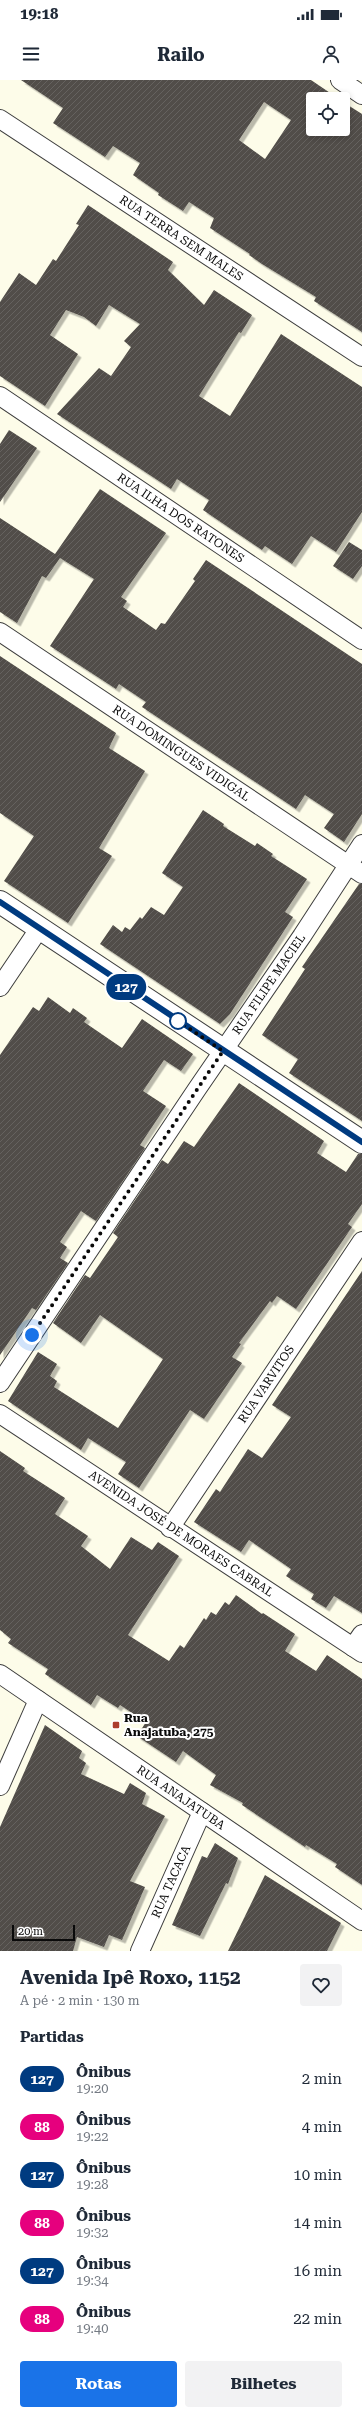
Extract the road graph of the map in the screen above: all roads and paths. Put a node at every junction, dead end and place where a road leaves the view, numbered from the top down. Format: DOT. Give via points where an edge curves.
graph roads {
  1 [pos="340,80"];
  2 [pos="362,95"];
  3 [pos="0,119"];
  4 [pos="362,357"];
  5 [pos="0,396"];
  6 [pos="0,632"];
  7 [pos="362,640"];
  8 [pos="362,844"];
  9 [pos="355,869"];
  10 [pos="0,902"];
  11 [pos="39,929"];
  12 [pos="0,987"];
  13 [pos="223,1051"];
  14 [pos="362,1142"];
  15 [pos="362,1241"];
  16 [pos="0,1383"];
  17 [pos="0,1414"];
  18 [pos="170,1528"];
  19 [pos="359,1645"];
  20 [pos="0,1674"];
  21 [pos="38,1700"];
  22 [pos="0,1786"];
  23 [pos="202,1812"];
  24 [pos="362,1921"];
  25 [pos="140,1951"];
  1 -- 2 [label="street"];
  3 -- 4 [label="street, RUA TERRA SEM MALES"];
  5 -- 7 [label="street, RUA ILHA DOS RATONES"];
  6 -- 9 [label="street, RUA DOMINGUES VIDIGAL"];
  8 -- 9 [label="street, RUA FILIPE MACIEL"];
  9 -- 13 [label="street, RUA FILIPE MACIEL" via="302,936"];
  10 -- 11 [label="street"];
  11 -- 12 [label="street"];
  11 -- 13 [label="street"];
  13 -- 14 [label="street"];
  13 -- 16 [label="street, RUA FILIPE MACIEL"];
  15 -- 18 [label="street, RUA VARVITOS"];
  17 -- 18 [label="street, AVENIDA JOSÉ DE MORAES CABRAL"];
  18 -- 19 [label="street, AVENIDA JOSÉ DE MORAES CABRAL"];
  20 -- 21 [label="street, RUA ANAJATUBA"];
  21 -- 22 [label="street"];
  21 -- 23 [label="street, RUA ANAJATUBA"];
  23 -- 24 [label="street, RUA ANAJATUBA"];
  23 -- 25 [label="street, RUA TACACA"];
}
